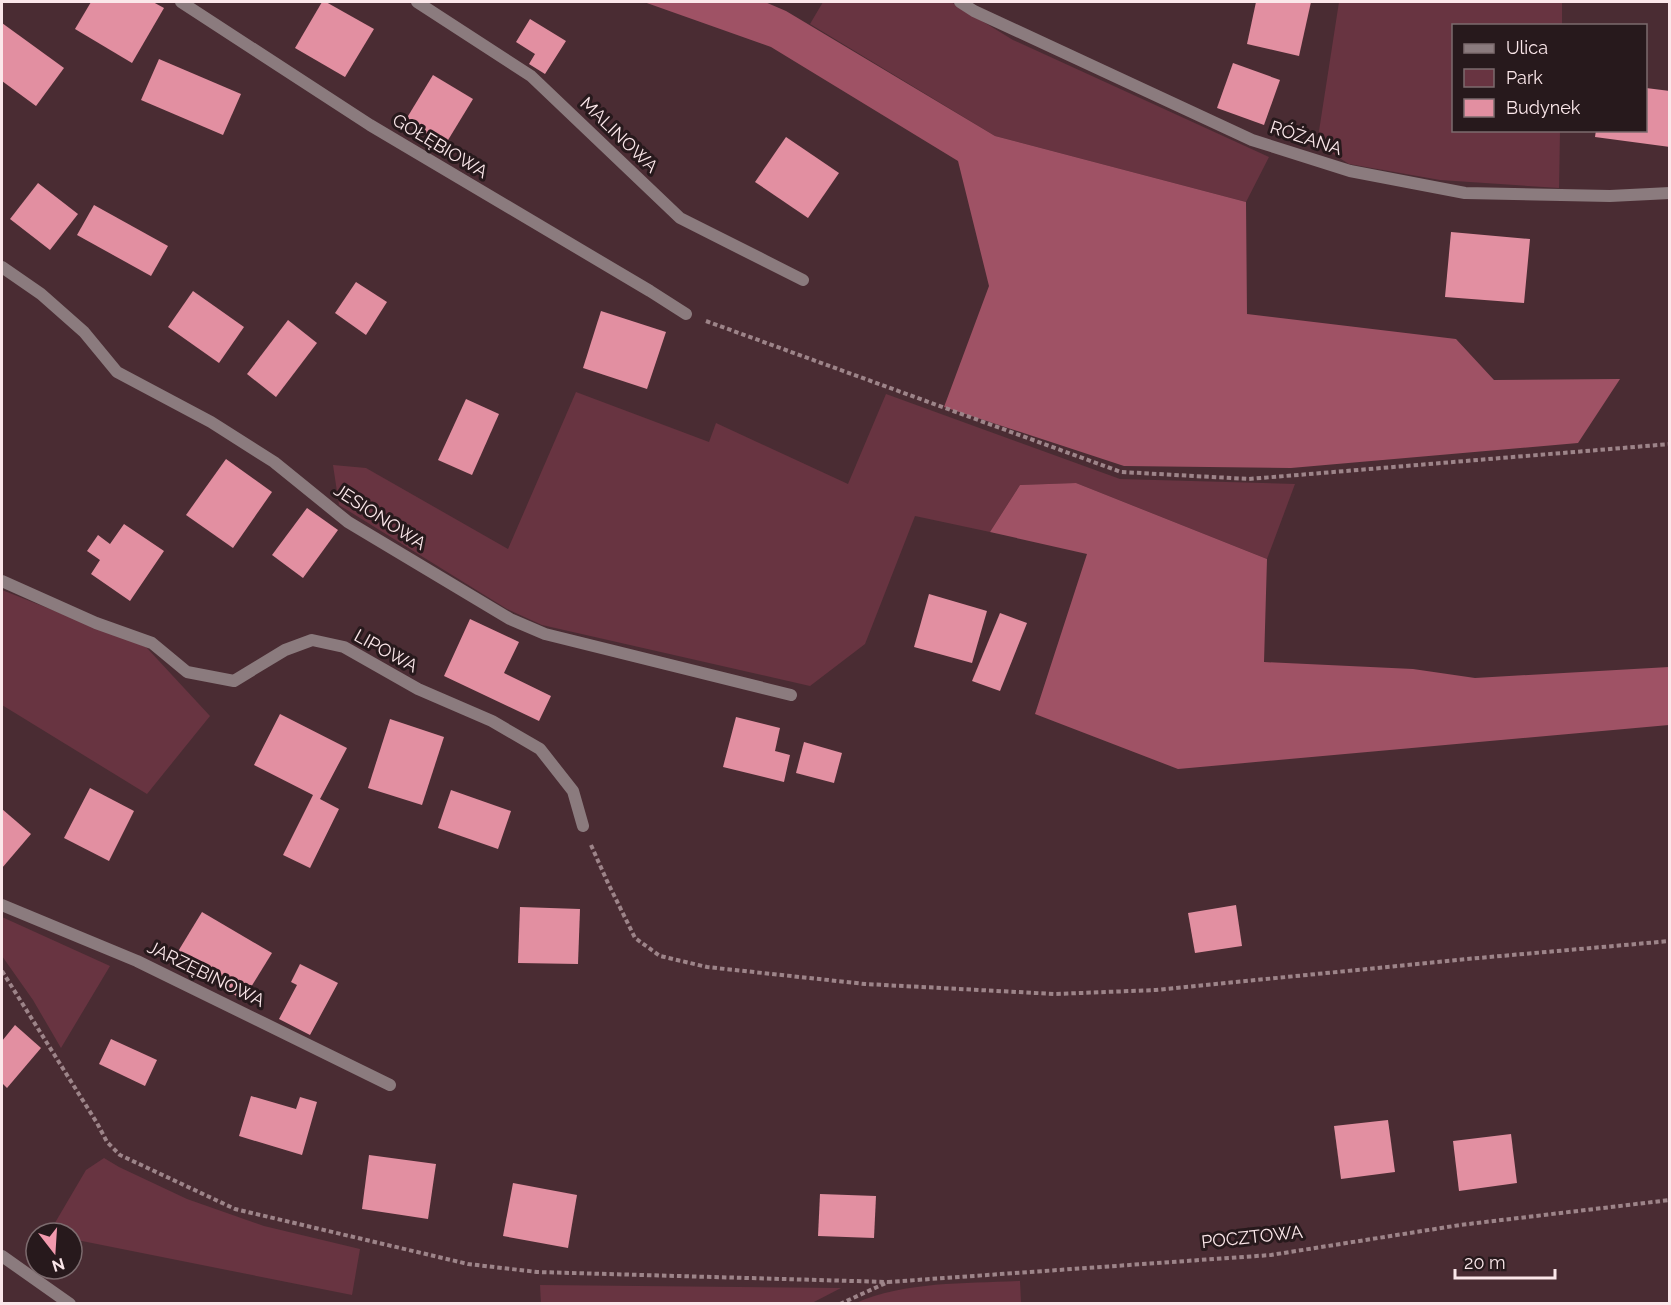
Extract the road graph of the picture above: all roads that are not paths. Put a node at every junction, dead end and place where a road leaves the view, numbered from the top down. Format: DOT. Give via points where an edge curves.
graph roads {
  1 [pos="181,2"];
  2 [pos="417,2"];
  3 [pos="960,2"];
  4 [pos="1670,193"];
  5 [pos="2,267"];
  6 [pos="803,280"];
  7 [pos="686,314"];
  8 [pos="2,581"];
  9 [pos="791,695"];
  10 [pos="583,826"];
  11 [pos="2,905"];
  12 [pos="390,1085"];
  13 [pos="2,1256"];
  14 [pos="70,1304"];
  1 -- 7 [label="street, GOŁĘBIOWA" via="370,125"];
  2 -- 6 [label="street, MALINOWA" via="531,76 680,218"];
  3 -- 4 [label="street, RÓŻANA" via="1252,140 1350,171 1465,193"];
  5 -- 9 [label="street, JESIONOWA" via="41,294 84,332 117,372 211,422 274,462 348,522 510,619 545,634"];
  8 -- 10 [label="street, LIPOWA" via="152,643 187,672 234,681 285,650 312,640 344,647 540,749 573,791"];
  11 -- 12 [label="street, JARZĘBINOWA" via="137,961"];
  13 -- 14 [label="street"];
}
